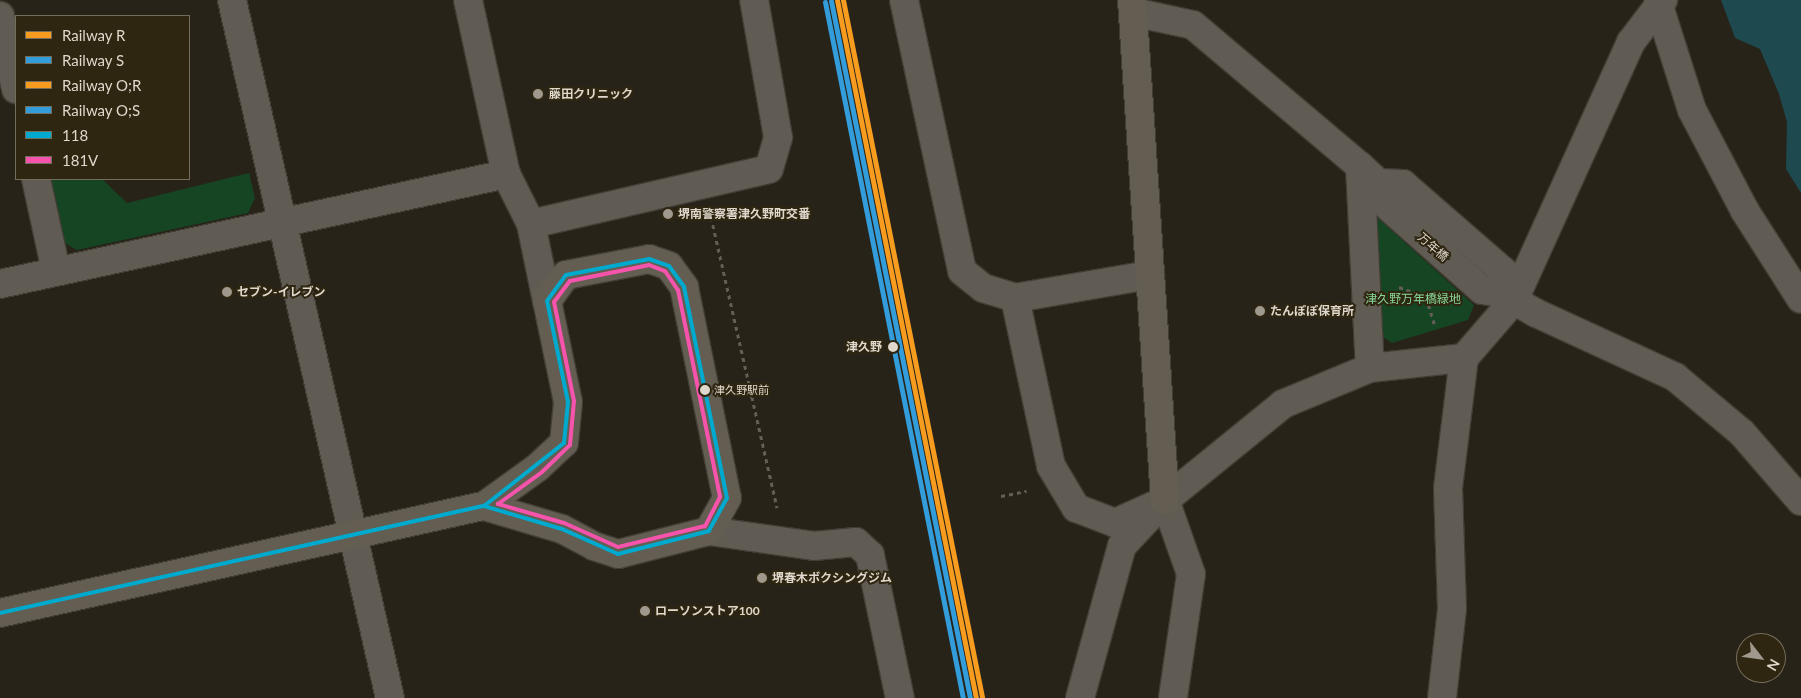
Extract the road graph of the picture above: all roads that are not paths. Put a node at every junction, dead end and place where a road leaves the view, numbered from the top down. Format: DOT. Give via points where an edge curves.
graph roads {
  1 [pos="232,0"];
  2 [pos="468,0"];
  3 [pos="754,0"];
  4 [pos="904,0"];
  5 [pos="1661,1"];
  6 [pos="1132,6"];
  7 [pos="0,16"];
  8 [pos="15,84"];
  9 [pos="506,174"];
  10 [pos="36,180"];
  11 [pos="1374,184"];
  12 [pos="280,222"];
  13 [pos="531,224"];
  14 [pos="56,271"];
  15 [pos="1150,275"];
  16 [pos="0,284"];
  17 [pos="1499,294"];
  18 [pos="1015,298"];
  19 [pos="1801,299"];
  20 [pos="547,301"];
  21 [pos="1451,359"];
  22 [pos="1370,368"];
  23 [pos="1165,500"];
  24 [pos="1801,501"];
  25 [pos="484,506"];
  26 [pos="709,531"];
  27 [pos="351,536"];
  28 [pos="0,613"];
  29 [pos="390,698"];
  30 [pos="900,698"];
  31 [pos="1080,698"];
  32 [pos="1172,698"];
  33 [pos="1442,698"];
  1 -- 12 [label="street"];
  2 -- 9 [label="street"];
  3 -- 13 [label="street" via="778,137 769,169"];
  4 -- 18 [label="street" via="962,271 983,288"];
  5 -- 17 [label="street" via="1631,42"];
  5 -- 19 [label="street" via="1692,110 1745,211"];
  6 -- 11 [label="street" via="1193,25"];
  6 -- 15 [label="street"];
  7 -- 8 [label="street"];
  9 -- 12 [label="street"];
  9 -- 13 [label="street"];
  10 -- 14 [label="street"];
  11 -- 17 [label="street" via="1403,184 1503,271"];
  11 -- 22 [label="street" via="1366,289"];
  12 -- 14 [label="street"];
  12 -- 27 [label="street"];
  13 -- 20 [label="street"];
  14 -- 16 [label="street"];
  15 -- 18 [label="street"];
  15 -- 23 [label="street"];
  17 -- 21 [label="street"];
  17 -- 24 [label="street" via="1675,378 1742,433"];
  18 -- 23 [label="street" via="1051,466 1076,508 1115,523"];
  20 -- 25 [label="street" via="568,402 564,442 538,467"];
  20 -- 26 [label="street" via="566,275 649,259 669,266 684,287 727,498"];
  21 -- 22 [label="street"];
  21 -- 33 [label="street" via="1448,488 1452,610"];
  22 -- 23 [label="street" via="1284,404"];
  23 -- 31 [label="street" via="1122,546"];
  23 -- 32 [label="street" via="1191,574"];
  25 -- 26 [label="street" via="562,529 618,554"];
  25 -- 27 [label="street"];
  26 -- 30 [label="street" via="814,546 856,542 870,555"];
  27 -- 28 [label="street"];
  27 -- 29 [label="street"];
}
